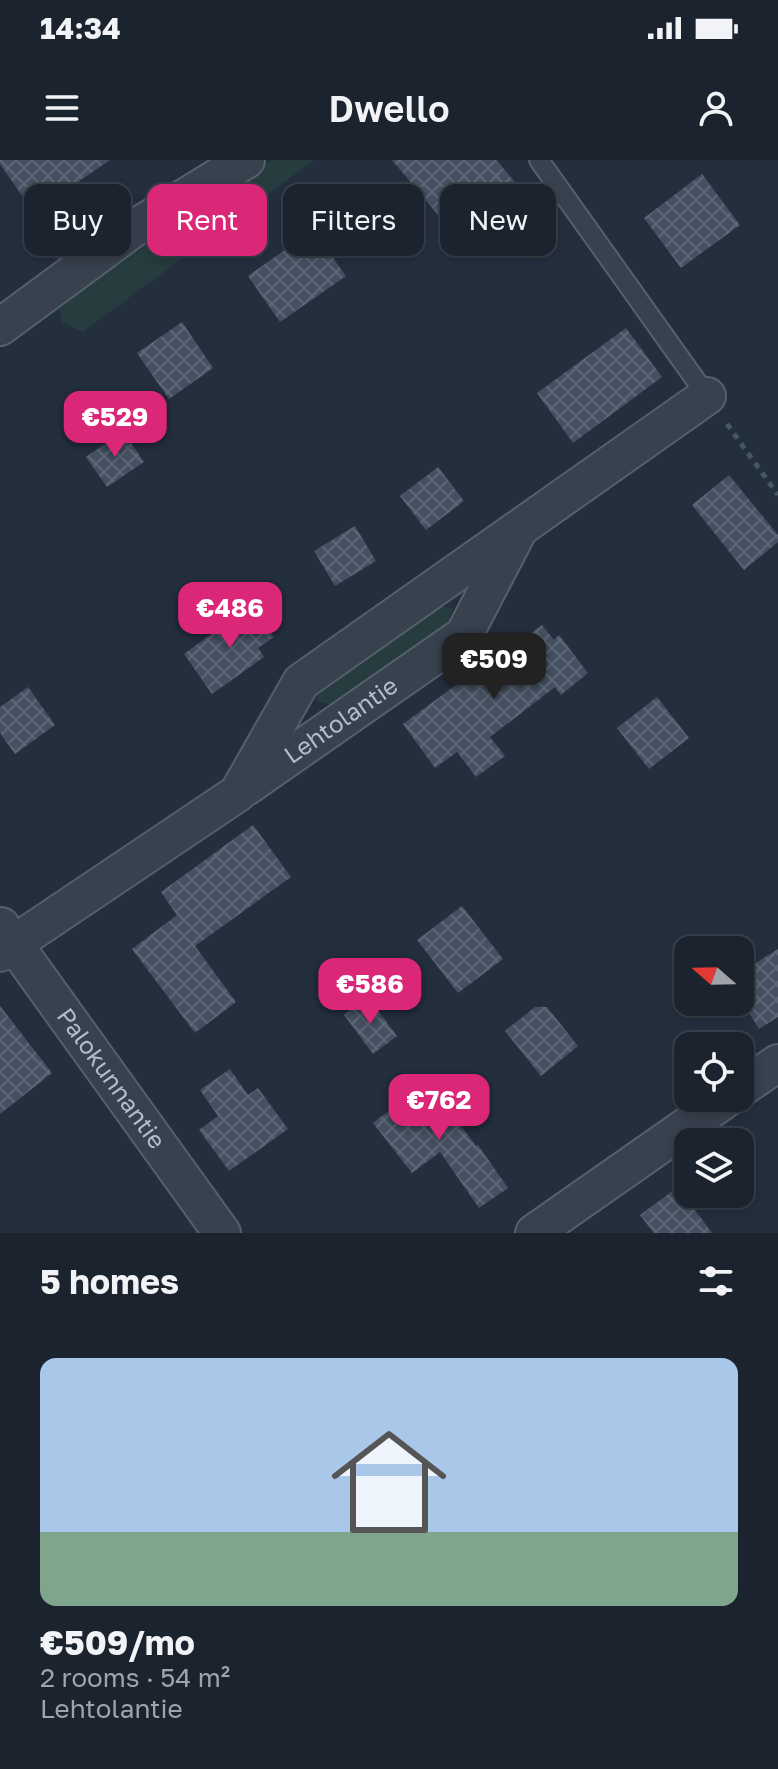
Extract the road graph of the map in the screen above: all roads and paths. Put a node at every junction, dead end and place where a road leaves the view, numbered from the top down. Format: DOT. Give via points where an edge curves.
graph roads {
  1 [pos="246,160"];
  2 [pos="539,160"];
  3 [pos="0,327"];
  4 [pos="707,396"];
  5 [pos="778,495"];
  6 [pos="519,528"];
  7 [pos="238,793"];
  8 [pos="4,940"];
  9 [pos="778,1063"];
  10 [pos="754,1079"];
  11 [pos="707,1112"];
  12 [pos="222,1233"];
  13 [pos="534,1233"];
  1 -- 3 [label="street" via="133,229"];
  2 -- 4 [label="lane"];
  4 -- 5 [label="path"];
  4 -- 6 [label="street, Lehtolantie"];
  6 -- 7 [label="street, Lehtolantie" via="301,682"];
  6 -- 7 [label="street, Lehtolantie" via="464,635"];
  7 -- 8 [label="street, Lehtolantie"];
  8 -- 12 [label="street, Palokunnantie"];
  9 -- 10 [label="street"];
  11 -- 13 [label="street"];
}
